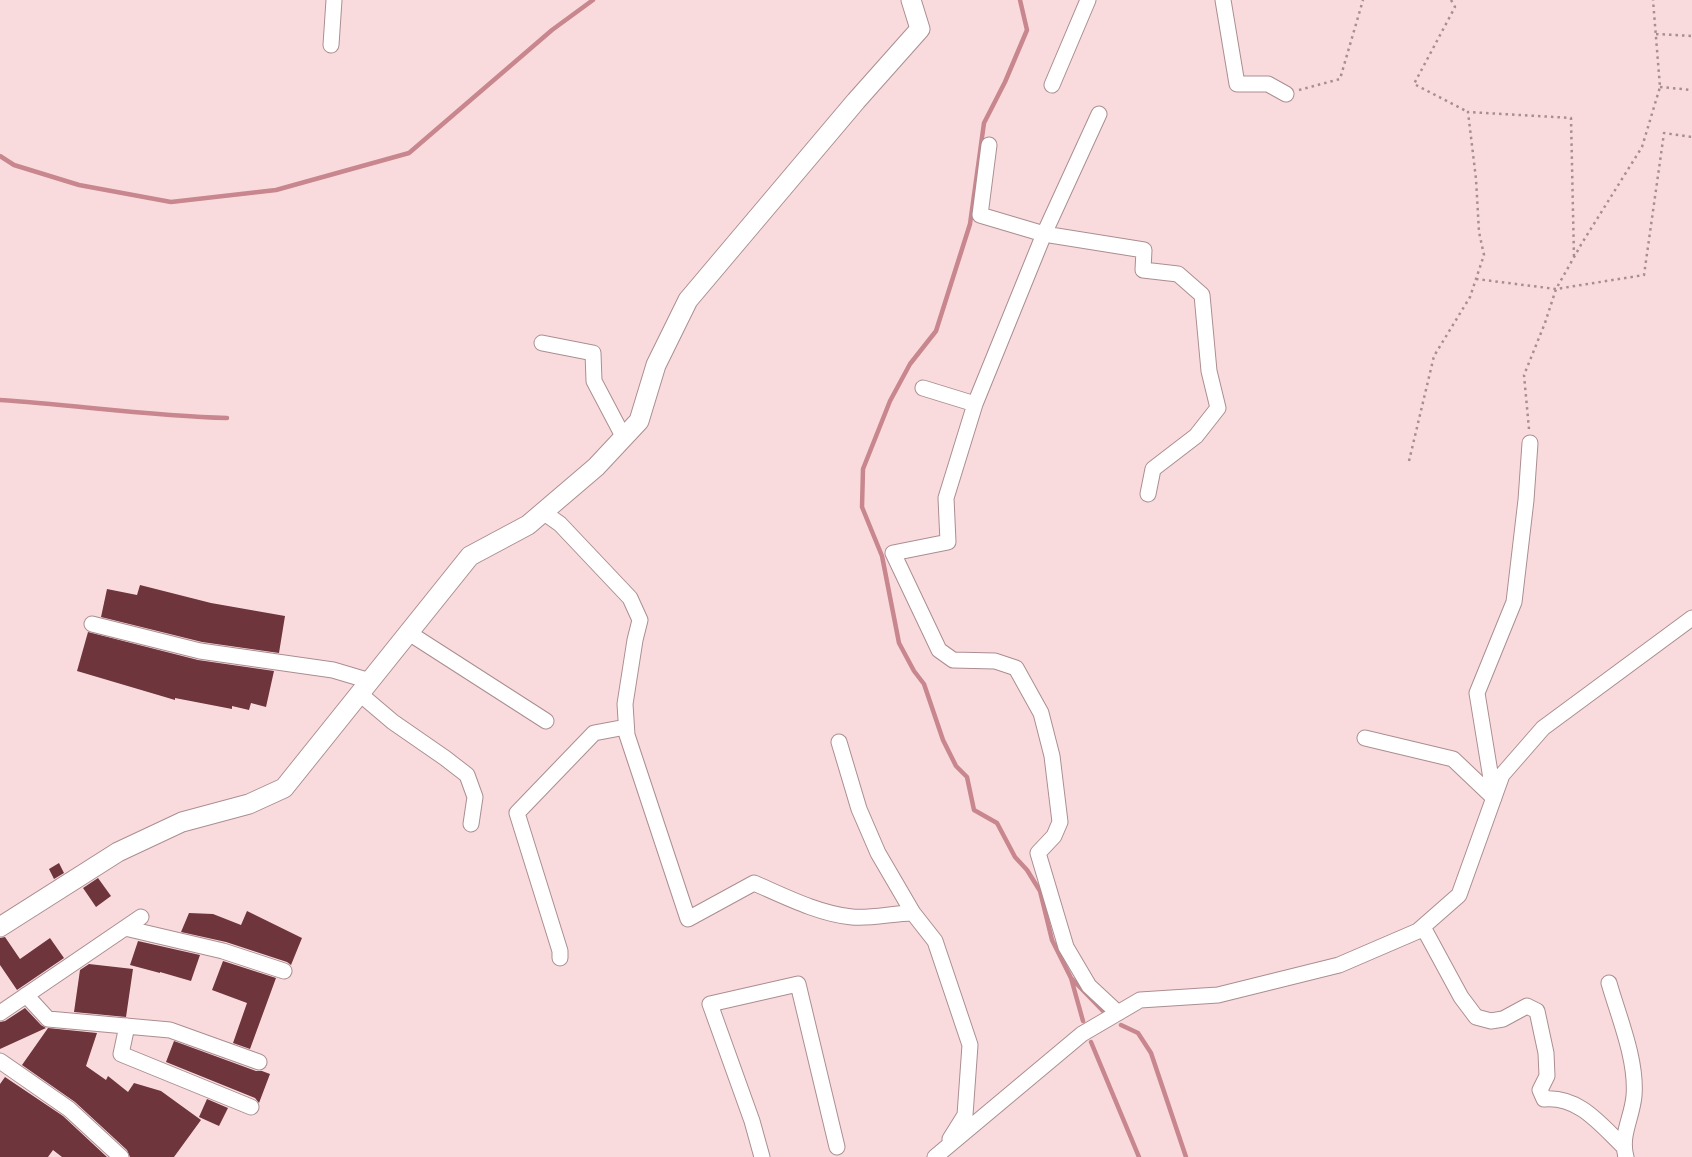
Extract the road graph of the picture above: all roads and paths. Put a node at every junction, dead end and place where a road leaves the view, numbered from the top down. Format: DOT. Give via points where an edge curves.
graph roads {
  1 [pos="334,0"];
  2 [pos="911,0"];
  3 [pos="1088,0"];
  4 [pos="1223,0"];
  5 [pos="1363,0"];
  6 [pos="1451,0"];
  7 [pos="1653,0"];
  8 [pos="1656,34"];
  9 [pos="1692,36"];
  10 [pos="331,45"];
  11 [pos="1052,85"];
  12 [pos="1660,87"];
  13 [pos="1692,90"];
  14 [pos="1286,94"];
  15 [pos="1468,112"];
  16 [pos="1099,114"];
  17 [pos="1692,137"];
  18 [pos="989,145"];
  19 [pos="1044,234"];
  20 [pos="1574,258"];
  21 [pos="1476,279"];
  22 [pos="1556,289"];
  23 [pos="542,343"];
  24 [pos="923,388"];
  25 [pos="976,404"];
  26 [pos="624,438"];
  27 [pos="1530,443"];
  28 [pos="1409,461"];
  29 [pos="1148,494"];
  30 [pos="543,512"];
  31 [pos="1692,618"];
  32 [pos="92,624"];
  33 [pos="409,633"];
  34 [pos="365,688"];
  35 [pos="546,721"];
  36 [pos="626,727"];
  37 [pos="1364,738"];
  38 [pos="839,742"];
  39 [pos="1494,798"];
  40 [pos="471,824"];
  41 [pos="914,913"];
  42 [pos="141,917"];
  43 [pos="0,927"];
  44 [pos="1423,927"];
  45 [pos="125,928"];
  46 [pos="560,958"];
  47 [pos="284,971"];
  48 [pos="1609,983"];
  49 [pos="26,995"];
  50 [pos="0,1013"];
  51 [pos="1118,1013"];
  52 [pos="128,1026"];
  53 [pos="0,1061"];
  54 [pos="259,1062"];
  55 [pos="251,1107"];
  56 [pos="837,1147"];
  57 [pos="1625,1152"];
  58 [pos="938,1155"];
  59 [pos="122,1157"];
  60 [pos="762,1157"];
  1 -- 10 [label="street"];
  2 -- 26 [label="street" via="920,30 688,300 656,365 639,421"];
  3 -- 11 [label="street"];
  4 -- 14 [label="street" via="1237,84 1268,84"];
  5 -- 14 [label="path" via="1340,79"];
  6 -- 15 [label="path" via="1455,7 1414,84"];
  7 -- 8 [label="path"];
  8 -- 9 [label="path"];
  8 -- 12 [label="path"];
  12 -- 13 [label="path"];
  12 -- 20 [label="path" via="1642,147"];
  15 -- 20 [label="path" via="1572,118"];
  15 -- 21 [label="path" via="1484,255"];
  16 -- 19 [label="street"];
  17 -- 22 [label="path" via="1664,134 1644,275"];
  18 -- 19 [label="street" via="980,215"];
  19 -- 25 [label="street"];
  19 -- 29 [label="street" via="1144,250 1143,270 1178,274 1202,295 1209,371 1218,408 1196,436 1153,469"];
  20 -- 22 [label="path"];
  21 -- 22 [label="path"];
  21 -- 28 [label="path" via="1470,297 1434,356"];
  22 -- 27 [label="path" via="1524,375"];
  23 -- 26 [label="street" via="593,353 594,382"];
  24 -- 25 [label="street"];
  25 -- 51 [label="street" via="946,498 948,542 892,553 939,650 953,660 995,662 1016,668 1041,713 1052,756 1060,822 1054,836 1038,853 1066,947 1090,986"];
  26 -- 30 [label="street" via="596,467"];
  27 -- 39 [label="street" via="1514,602 1476,693"];
  30 -- 33 [label="street" via="528,525 470,556"];
  30 -- 36 [label="street" via="560,524 630,598 640,620 625,704"];
  31 -- 39 [label="street" via="1543,728 1502,775"];
  32 -- 34 [label="street" via="200,651 333,670"];
  33 -- 34 [label="street"];
  33 -- 35 [label="street"];
  34 -- 40 [label="street" via="393,722 467,775 475,797"];
  34 -- 43 [label="street" via="284,788 249,804 182,822 118,852"];
  36 -- 41 [label="street" via="688,919 754,882 790,899 852,917"];
  36 -- 46 [label="street" via="594,733 517,813"];
  37 -- 39 [label="street" via="1453,760"];
  38 -- 41 [label="street" via="859,809 878,854"];
  39 -- 44 [label="street" via="1459,895"];
  41 -- 58 [label="street" via="936,941 970,1045 965,1115"];
  42 -- 45 [label="street"];
  44 -- 51 [label="street" via="1338,965 1218,995 1140,1000"];
  44 -- 57 [label="street" via="1476,1017 1491,1021 1503,1019 1527,1006 1536,1011 1546,1053 1547,1076 1540,1090 1544,1099 1570,1101 1596,1120"];
  45 -- 47 [label="street" via="223,951"];
  45 -- 49 [label="street"];
  48 -- 57 [label="street" via="1632,1065 1634,1097"];
  49 -- 50 [label="street"];
  49 -- 52 [label="street" via="48,1019"];
  51 -- 58 [label="street" via="1082,1034"];
  52 -- 54 [label="street" via="170,1030"];
  52 -- 55 [label="street" via="121,1054"];
  53 -- 59 [label="street" via="69,1109"];
  56 -- 60 [label="street" via="798,984 710,1004"];
}
